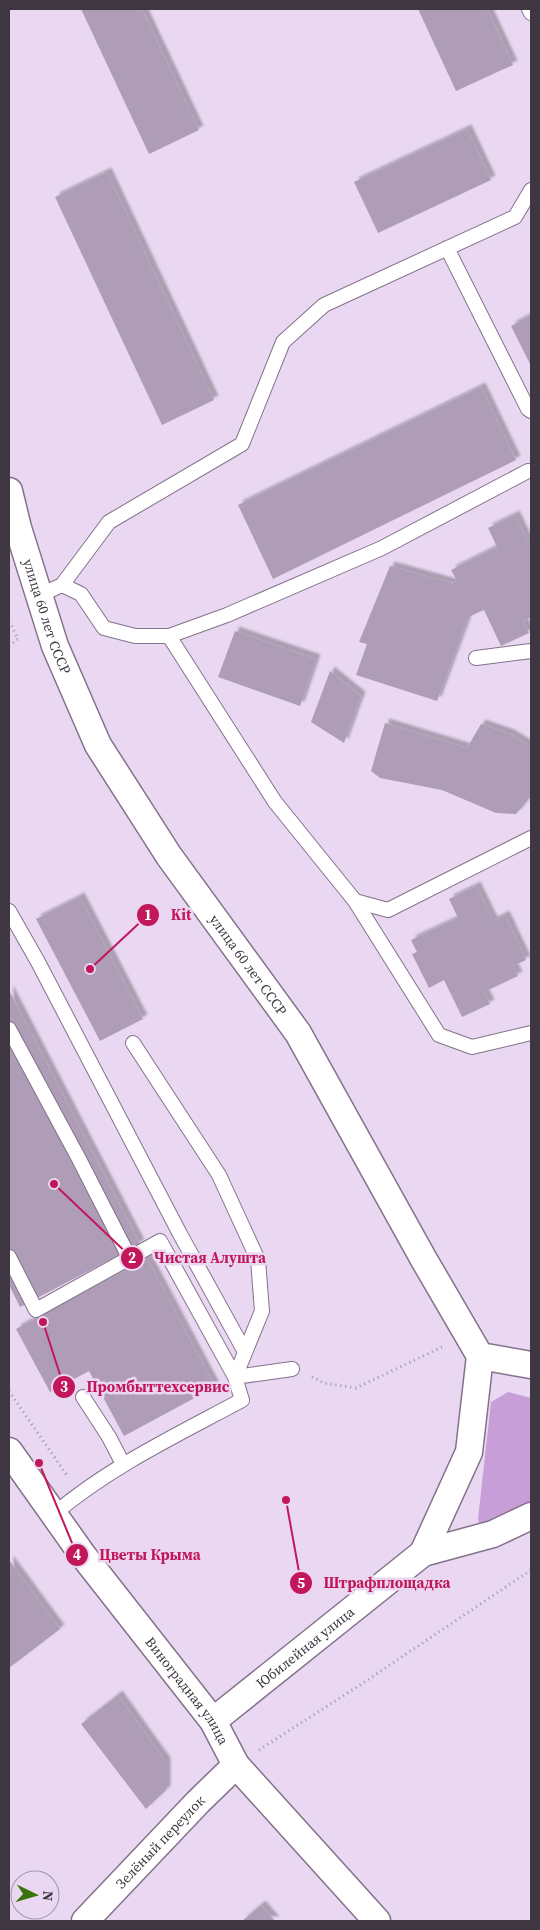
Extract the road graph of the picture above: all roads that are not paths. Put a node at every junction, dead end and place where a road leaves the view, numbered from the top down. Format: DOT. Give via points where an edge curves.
graph roads {
  1 [pos="529,9"];
  2 [pos="531,13"];
  3 [pos="531,190"];
  4 [pos="447,248"];
  5 [pos="531,411"];
  6 [pos="528,471"];
  7 [pos="9,491"];
  8 [pos="51,590"];
  9 [pos="169,636"];
  10 [pos="531,651"];
  11 [pos="476,658"];
  12 [pos="531,838"];
  13 [pos="355,901"];
  14 [pos="9,911"];
  15 [pos="9,1029"];
  16 [pos="531,1033"];
  17 [pos="133,1043"];
  18 [pos="9,1257"];
  19 [pos="129,1257"];
  20 [pos="474,1346"];
  21 [pos="245,1352"];
  22 [pos="531,1365"];
  23 [pos="292,1368"];
  24 [pos="235,1377"];
  25 [pos="83,1398"];
  26 [pos="9,1451"];
  27 [pos="123,1464"];
  28 [pos="54,1514"];
  29 [pos="531,1516"];
  30 [pos="423,1552"];
  31 [pos="213,1721"];
  32 [pos="236,1765"];
  33 [pos="85,1921"];
  34 [pos="377,1921"];
  1 -- 2 [label="lane"];
  3 -- 4 [label="lane" via="515,217"];
  4 -- 5 [label="lane"];
  4 -- 8 [label="lane" via="324,305 283,342 242,444 109,522"];
  6 -- 9 [label="lane" via="382,548 227,615"];
  7 -- 8 [label="street, улица 60 лет СССР"];
  8 -- 9 [label="lane" via="81,594 104,628 135,636"];
  8 -- 20 [label="street, улица 60 лет СССР" via="55,646 98,745 169,856 298,1033"];
  9 -- 13 [label="lane" via="275,802"];
  10 -- 11 [label="lane"];
  12 -- 13 [label="lane" via="388,910"];
  13 -- 16 [label="lane" via="439,1035 472,1047"];
  14 -- 21 [label="lane"];
  15 -- 19 [label="lane"];
  17 -- 21 [label="lane" via="219,1175 258,1260 262,1311"];
  18 -- 19 [label="lane" via="36,1310"];
  19 -- 24 [label="lane" via="160,1241"];
  20 -- 22 [label="street"];
  20 -- 30 [label="street" via="469,1452"];
  21 -- 24 [label="lane"];
  23 -- 24 [label="lane"];
  24 -- 27 [label="lane" via="242,1400"];
  25 -- 27 [label="lane"];
  26 -- 28 [label="street, Виноградная улица"];
  27 -- 28 [label="lane" via="79,1492"];
  28 -- 31 [label="street, Виноградная улица"];
  29 -- 30 [label="street, Юбилейная улица" via="493,1534"];
  30 -- 31 [label="street, Юбилейная улица"];
  31 -- 32 [label="street, Виноградная улица"];
  32 -- 33 [label="street, Зелёный переулок"];
  32 -- 34 [label="street, Виноградная улица"];
}
